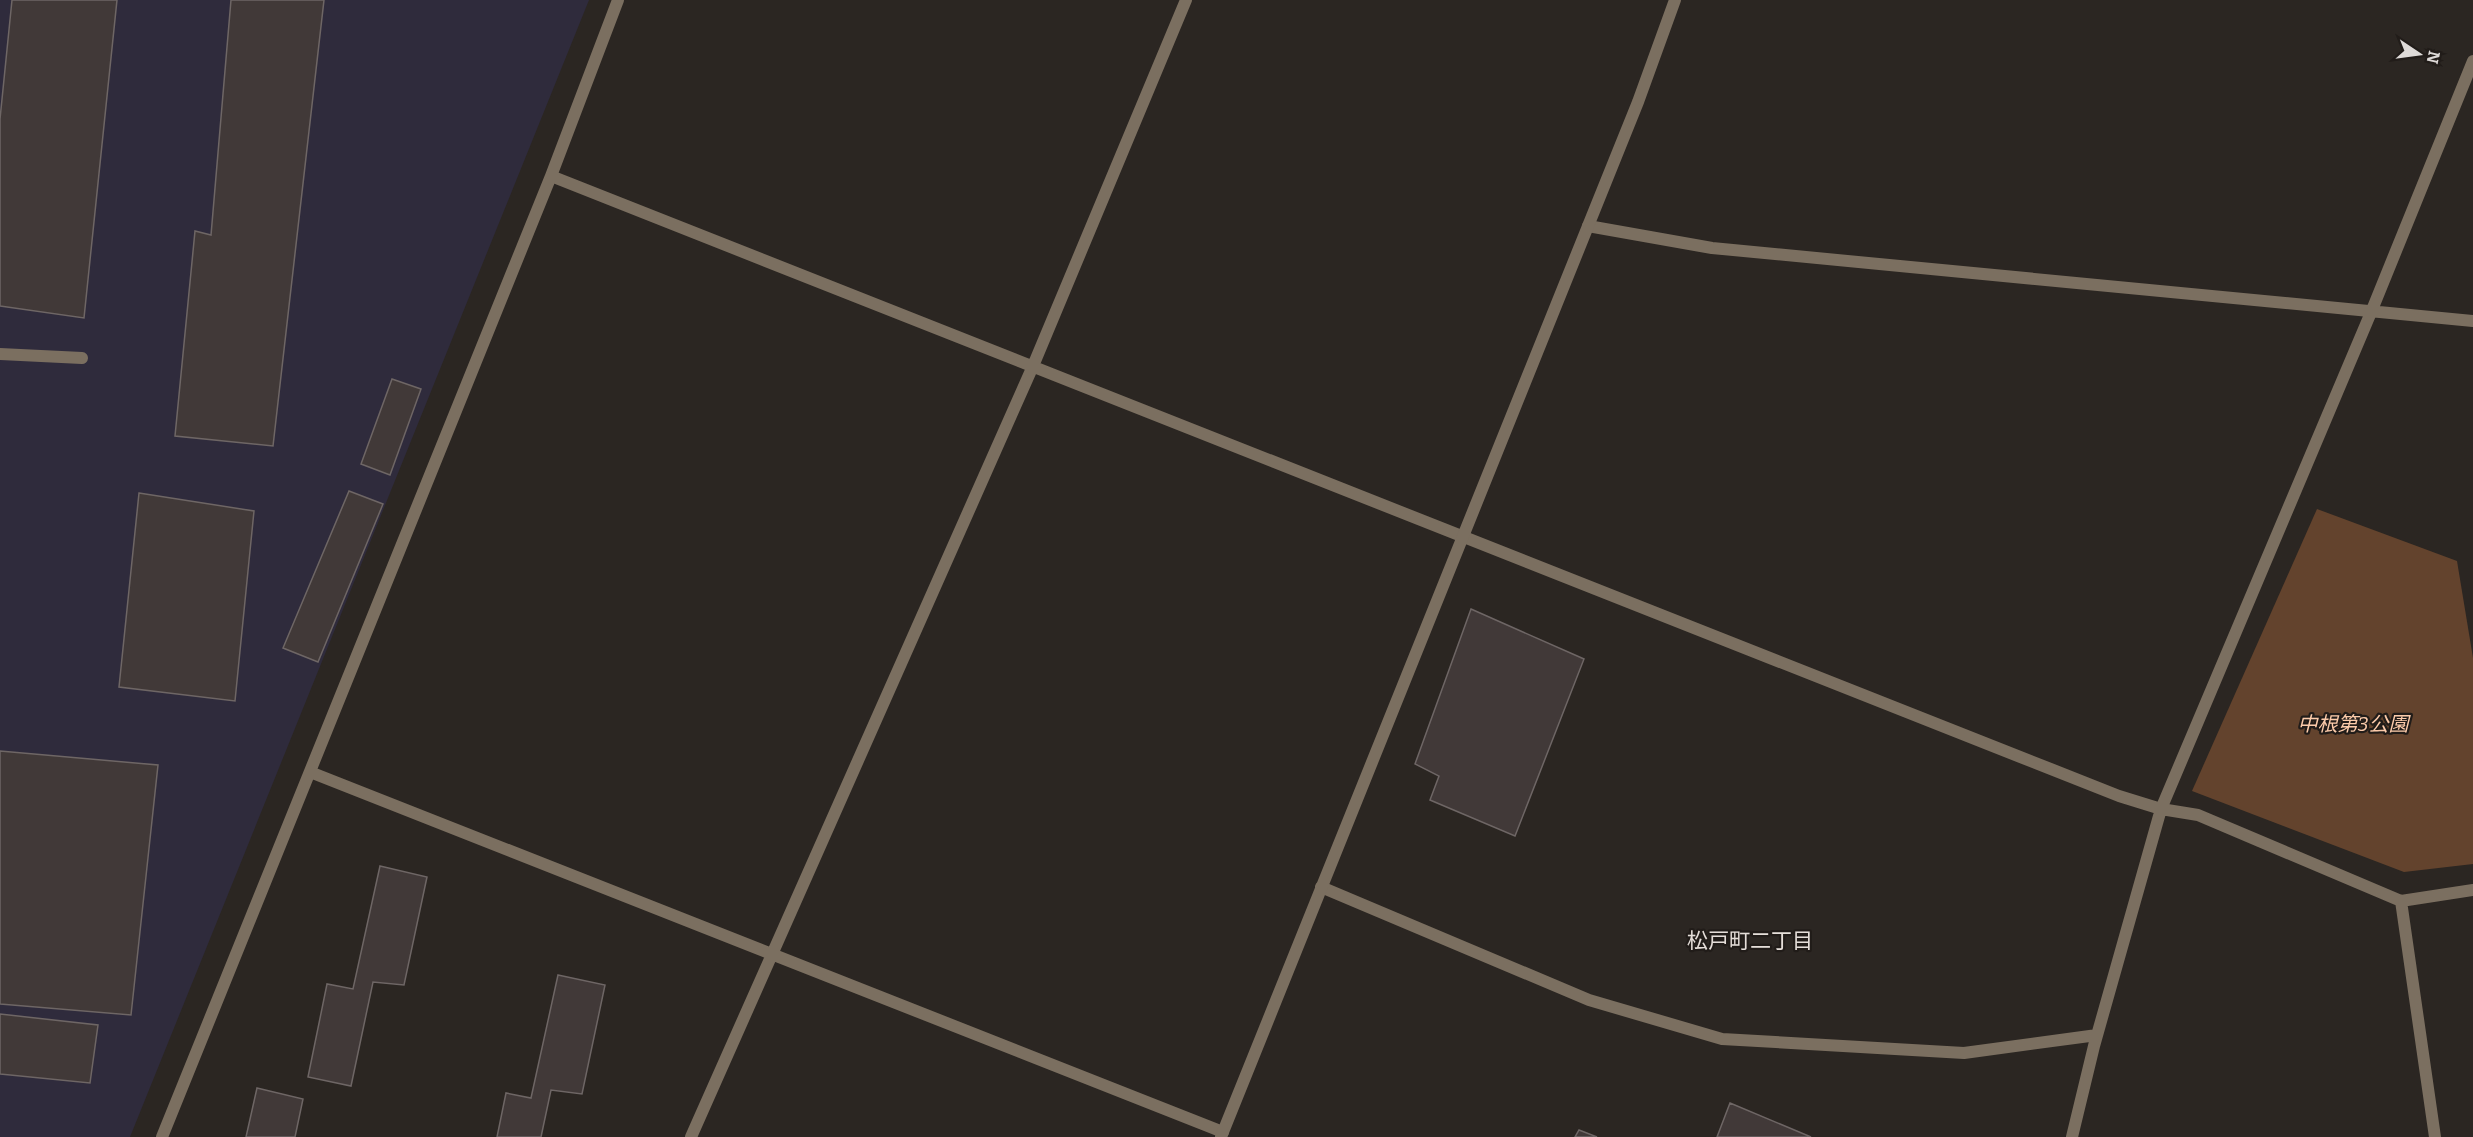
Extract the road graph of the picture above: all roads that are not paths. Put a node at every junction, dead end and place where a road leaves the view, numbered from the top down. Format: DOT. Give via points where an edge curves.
graph roads {
  1 [pos="618,0"];
  2 [pos="1186,0"];
  3 [pos="1675,0"];
  4 [pos="2473,61"];
  5 [pos="551,176"];
  6 [pos="1588,226"];
  7 [pos="2372,310"];
  8 [pos="2473,321"];
  9 [pos="0,354"];
  10 [pos="82,358"];
  11 [pos="1033,366"];
  12 [pos="1461,536"];
  13 [pos="310,772"];
  14 [pos="2161,809"];
  15 [pos="1321,887"];
  16 [pos="2473,890"];
  17 [pos="2401,901"];
  18 [pos="773,953"];
  19 [pos="2097,1035"];
  20 [pos="1222,1134"];
  21 [pos="162,1137"];
  22 [pos="691,1137"];
  23 [pos="2072,1137"];
  24 [pos="2435,1137"];
  1 -- 5 [label="street"];
  2 -- 11 [label="street"];
  3 -- 6 [label="street"];
  4 -- 7 [label="street"];
  5 -- 11 [label="street"];
  5 -- 13 [label="street"];
  6 -- 7 [label="street" via="1712,248"];
  6 -- 12 [label="street"];
  7 -- 8 [label="street"];
  7 -- 14 [label="street"];
  9 -- 10 [label="street"];
  11 -- 12 [label="street"];
  11 -- 18 [label="street"];
  12 -- 14 [label="street" via="2119,796"];
  12 -- 15 [label="street"];
  13 -- 18 [label="street"];
  13 -- 21 [label="street"];
  14 -- 17 [label="street" via="2198,815"];
  14 -- 19 [label="street"];
  15 -- 19 [label="street" via="1589,1000 1722,1039 1964,1053"];
  15 -- 20 [label="street"];
  16 -- 17 [label="street"];
  17 -- 24 [label="street"];
  18 -- 20 [label="street"];
  18 -- 22 [label="street"];
  19 -- 23 [label="street"];
}
